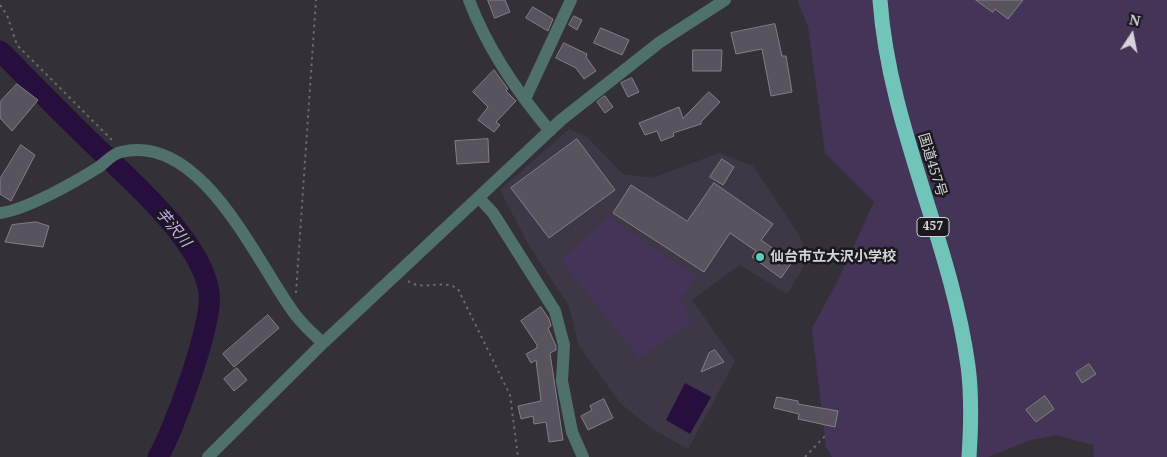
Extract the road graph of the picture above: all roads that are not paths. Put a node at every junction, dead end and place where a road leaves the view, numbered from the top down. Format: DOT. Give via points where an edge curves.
graph roads {
  1 [pos="469,0"];
  2 [pos="571,0"];
  3 [pos="700,0"];
  4 [pos="880,0"];
  5 [pos="719,3"];
  6 [pos="525,99"];
  7 [pos="550,131"];
  8 [pos="480,199"];
  9 [pos="0,213"];
  10 [pos="323,343"];
  11 [pos="208,457"];
  12 [pos="583,457"];
  13 [pos="969,457"];
  1 -- 6 [label="street" via="484,35"];
  2 -- 6 [label="street"];
  3 -- 5 [label="street"];
  4 -- 13 [label="highway, 国道457号 / 457" via="882,32 894,94 955,299 968,366"];
  5 -- 7 [label="street" via="660,42"];
  6 -- 7 [label="street"];
  7 -- 8 [label="street"];
  8 -- 10 [label="street"];
  8 -- 12 [label="street" via="493,213 555,311 564,345 562,381 572,432"];
  9 -- 10 [label="street" via="25,207 120,152 154,152 168,157 217,196 295,315"];
  10 -- 11 [label="street"];
}
